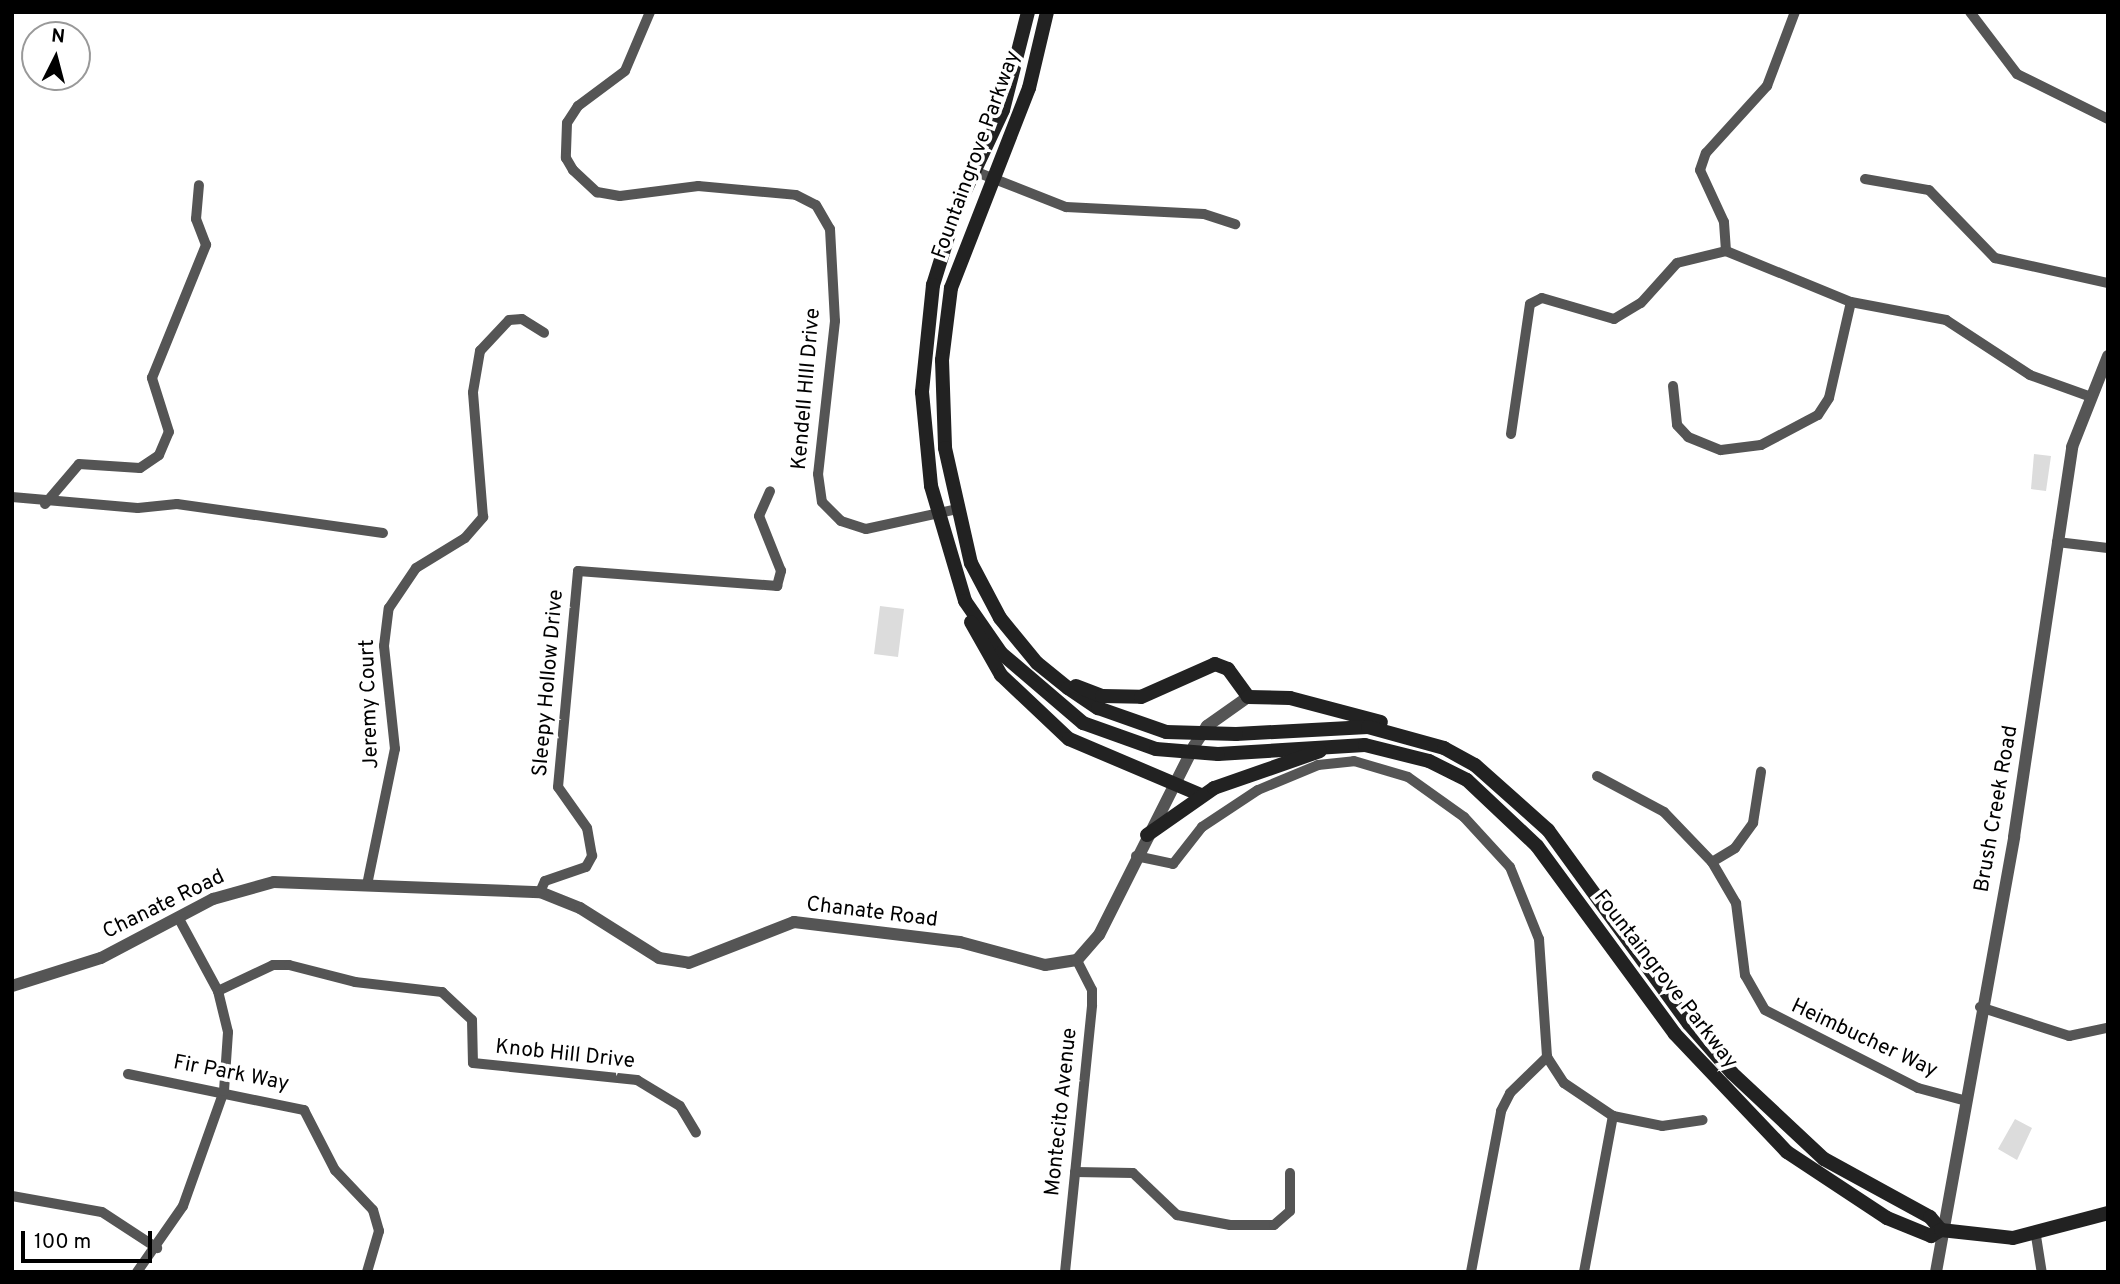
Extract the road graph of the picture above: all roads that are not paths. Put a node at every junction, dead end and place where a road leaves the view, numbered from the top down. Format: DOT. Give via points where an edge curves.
graph roads {
  1 [pos="650,12"];
  2 [pos="1028,12"];
  3 [pos="1047,12"];
  4 [pos="1795,12"];
  5 [pos="1970,12"];
  6 [pos="2108,119"];
  7 [pos="974,171"];
  8 [pos="989,178"];
  9 [pos="1865,179"];
  10 [pos="199,185"];
  11 [pos="1235,224"];
  12 [pos="1726,251"];
  13 [pos="2108,283"];
  14 [pos="1852,302"];
  15 [pos="544,333"];
  16 [pos="2108,356"];
  17 [pos="1672,386"];
  18 [pos="2091,397"];
  19 [pos="1511,434"];
  20 [pos="770,491"];
  21 [pos="12,498"];
  22 [pos="45,504"];
  23 [pos="958,509"];
  24 [pos="936,514"];
  25 [pos="383,533"];
  26 [pos="2057,542"];
  27 [pos="2108,548"];
  28 [pos="965,601"];
  29 [pos="1037,663"];
  30 [pos="1248,697"];
  31 [pos="1427,742"];
  32 [pos="1365,745"];
  33 [pos="1761,772"];
  34 [pos="1597,776"];
  35 [pos="1174,784"];
  36 [pos="1200,795"];
  37 [pos="1147,835"];
  38 [pos="1136,856"];
  39 [pos="1712,862"];
  40 [pos="367,885"];
  41 [pos="540,892"];
  42 [pos="179,919"];
  43 [pos="1077,960"];
  44 [pos="12,986"];
  45 [pos="218,991"];
  46 [pos="1980,1007"];
  47 [pos="2108,1028"];
  48 [pos="1547,1057"];
  49 [pos="128,1074"];
  50 [pos="223,1091"];
  51 [pos="1963,1100"];
  52 [pos="1613,1116"];
  53 [pos="1703,1120"];
  54 [pos="696,1133"];
  55 [pos="1075,1172"];
  56 [pos="1290,1173"];
  57 [pos="12,1196"];
  58 [pos="2108,1213"];
  59 [pos="1941,1230"];
  60 [pos="2036,1236"];
  61 [pos="157,1248"];
  62 [pos="137,1272"];
  63 [pos="367,1272"];
  64 [pos="1065,1272"];
  65 [pos="1471,1272"];
  66 [pos="1584,1272"];
  67 [pos="1936,1272"];
  68 [pos="2042,1272"];
  1 -- 24 [label="street, Kendell HIll Drive" via="625,71 578,106 567,123 566,158 597,192 620,196 698,186 796,195 816,205 830,229 835,321 818,474 822,502 841,521 866,529"];
  2 -- 7 [label="main road, Fountaingrove Parkway" via="1003,110"];
  3 -- 8 [label="main road, Fountaingrove Parkway" via="1029,88"];
  4 -- 12 [label="street" via="1767,86 1706,153 1700,170 1724,222"];
  5 -- 6 [label="street" via="2017,74"];
  7 -- 8 [label="street"];
  7 -- 24 [label="main road, Fountaingrove Parkway" via="944,245 926,321 922,421"];
  8 -- 11 [label="street" via="1066,207 1204,214"];
  8 -- 23 [label="main road, Fountaingrove Parkway" via="958,261 945,324 943,421"];
  9 -- 13 [label="street" via="1929,190 1994,258"];
  10 -- 22 [label="street" via="196,219 205,245 199,271 178,305 152,377 169,432 159,455 140,468 79,464"];
  12 -- 14 [label="street"];
  12 -- 19 [label="street" via="1678,263 1641,303 1614,319 1542,298 1530,304"];
  14 -- 17 [label="street" via="1829,398 1818,415 1761,446 1721,450 1688,437 1672,407"];
  14 -- 18 [label="street" via="1947,320 2030,375"];
  15 -- 40 [label="street, Jeremy Court" via="522,318 509,320 484,344 473,393 483,517 465,538 416,568 389,608 384,646 395,749"];
  16 -- 18 [label="street, Brush Creek Road"];
  18 -- 26 [label="street, Brush Creek Road" via="2072,447"];
  20 -- 41 [label="street, Sleepy Hollow Drive" via="759,516 781,571 777,586 578,571 558,787 587,828 592,856 586,867 545,881"];
  21 -- 22 [label="street"];
  22 -- 25 [label="street" via="177,504"];
  23 -- 24 [label="street, Kendell HIll Drive"];
  23 -- 29 [label="main road, Fountaingrove Parkway" via="985,596"];
  24 -- 28 [label="main road, Fountaingrove Parkway"];
  26 -- 27 [label="street"];
  26 -- 46 [label="street, Brush Creek Road" via="2014,837"];
  28 -- 32 [label="main road, Fountaingrove Parkway, bridge" via="1001,653 1055,704 1083,723 1156,749 1218,754"];
  28 -- 35 [label="main road" via="993,664 1037,712 1069,739"];
  29 -- 30 [label="main road" via="1073,685 1121,699 1164,691 1197,668 1215,664 1228,669"];
  29 -- 31 [label="main road, Fountaingrove Parkway, bridge" via="1098,708 1166,732 1236,734 1333,725"];
  30 -- 31 [label="main road" via="1290,698 1340,710"];
  30 -- 35 [label="street" via="1207,726"];
  31 -- 59 [label="main road, Fountaingrove Parkway" via="1475,765 1538,820 1689,1024 1798,1138 1849,1177 1930,1217"];
  32 -- 36 [label="main road" via="1325,749"];
  32 -- 59 [label="main road, Fountaingrove Parkway" via="1429,761 1505,810 1675,1034 1787,1152 1887,1218 1931,1236"];
  33 -- 39 [label="street" via="1753,823 1735,848"];
  34 -- 39 [label="street, Heimbucher Way" via="1664,812"];
  35 -- 36 [label="main road"];
  35 -- 37 [label="street"];
  36 -- 37 [label="main road"];
  37 -- 38 [label="street"];
  38 -- 43 [label="street" via="1099,935"];
  38 -- 48 [label="street" via="1173,864 1202,827 1276,780 1318,765 1354,761 1408,777 1464,817 1515,878 1539,939"];
  39 -- 51 [label="street, Heimbucher Way" via="1736,903 1745,975 1765,1010 1783,1025 1918,1088"];
  40 -- 41 [label="street, Chanate Road"];
  40 -- 42 [label="street, Chanate Road" via="255,884"];
  41 -- 43 [label="street, Chanate Road" via="673,962 722,955 794,922 960,942 1035,963"];
  42 -- 44 [label="street, Chanate Road" via="101,958"];
  42 -- 45 [label="street"];
  43 -- 55 [label="street, Montecito Avenue" via="1092,1005"];
  45 -- 50 [label="street" via="228,1032"];
  45 -- 54 [label="street, Knob Hill Drive" via="273,965 289,965 355,982 442,992 472,1020 473,1063 637,1080 680,1106"];
  46 -- 47 [label="street" via="2069,1036"];
  46 -- 51 [label="street, Brush Creek Road"];
  48 -- 52 [label="street" via="1577,1096"];
  48 -- 65 [label="street" via="1510,1093 1501,1111"];
  49 -- 50 [label="street, Fir Park Way"];
  50 -- 61 [label="street" via="201,1163"];
  50 -- 63 [label="street, Fir Park Way" via="292,1104 314,1121 335,1170 373,1210 379,1231"];
  51 -- 59 [label="street, Brush Creek Road"];
  52 -- 53 [label="street" via="1662,1126"];
  52 -- 66 [label="street"];
  55 -- 56 [label="street" via="1133,1173 1177,1216 1230,1225 1274,1225 1290,1212"];
  55 -- 64 [label="street, Montecito Avenue"];
  57 -- 61 [label="street" via="102,1212"];
  58 -- 60 [label="main road"];
  59 -- 60 [label="main road"];
  59 -- 67 [label="street, Brush Creek Road"];
  60 -- 68 [label="street"];
  61 -- 62 [label="street"];
}
